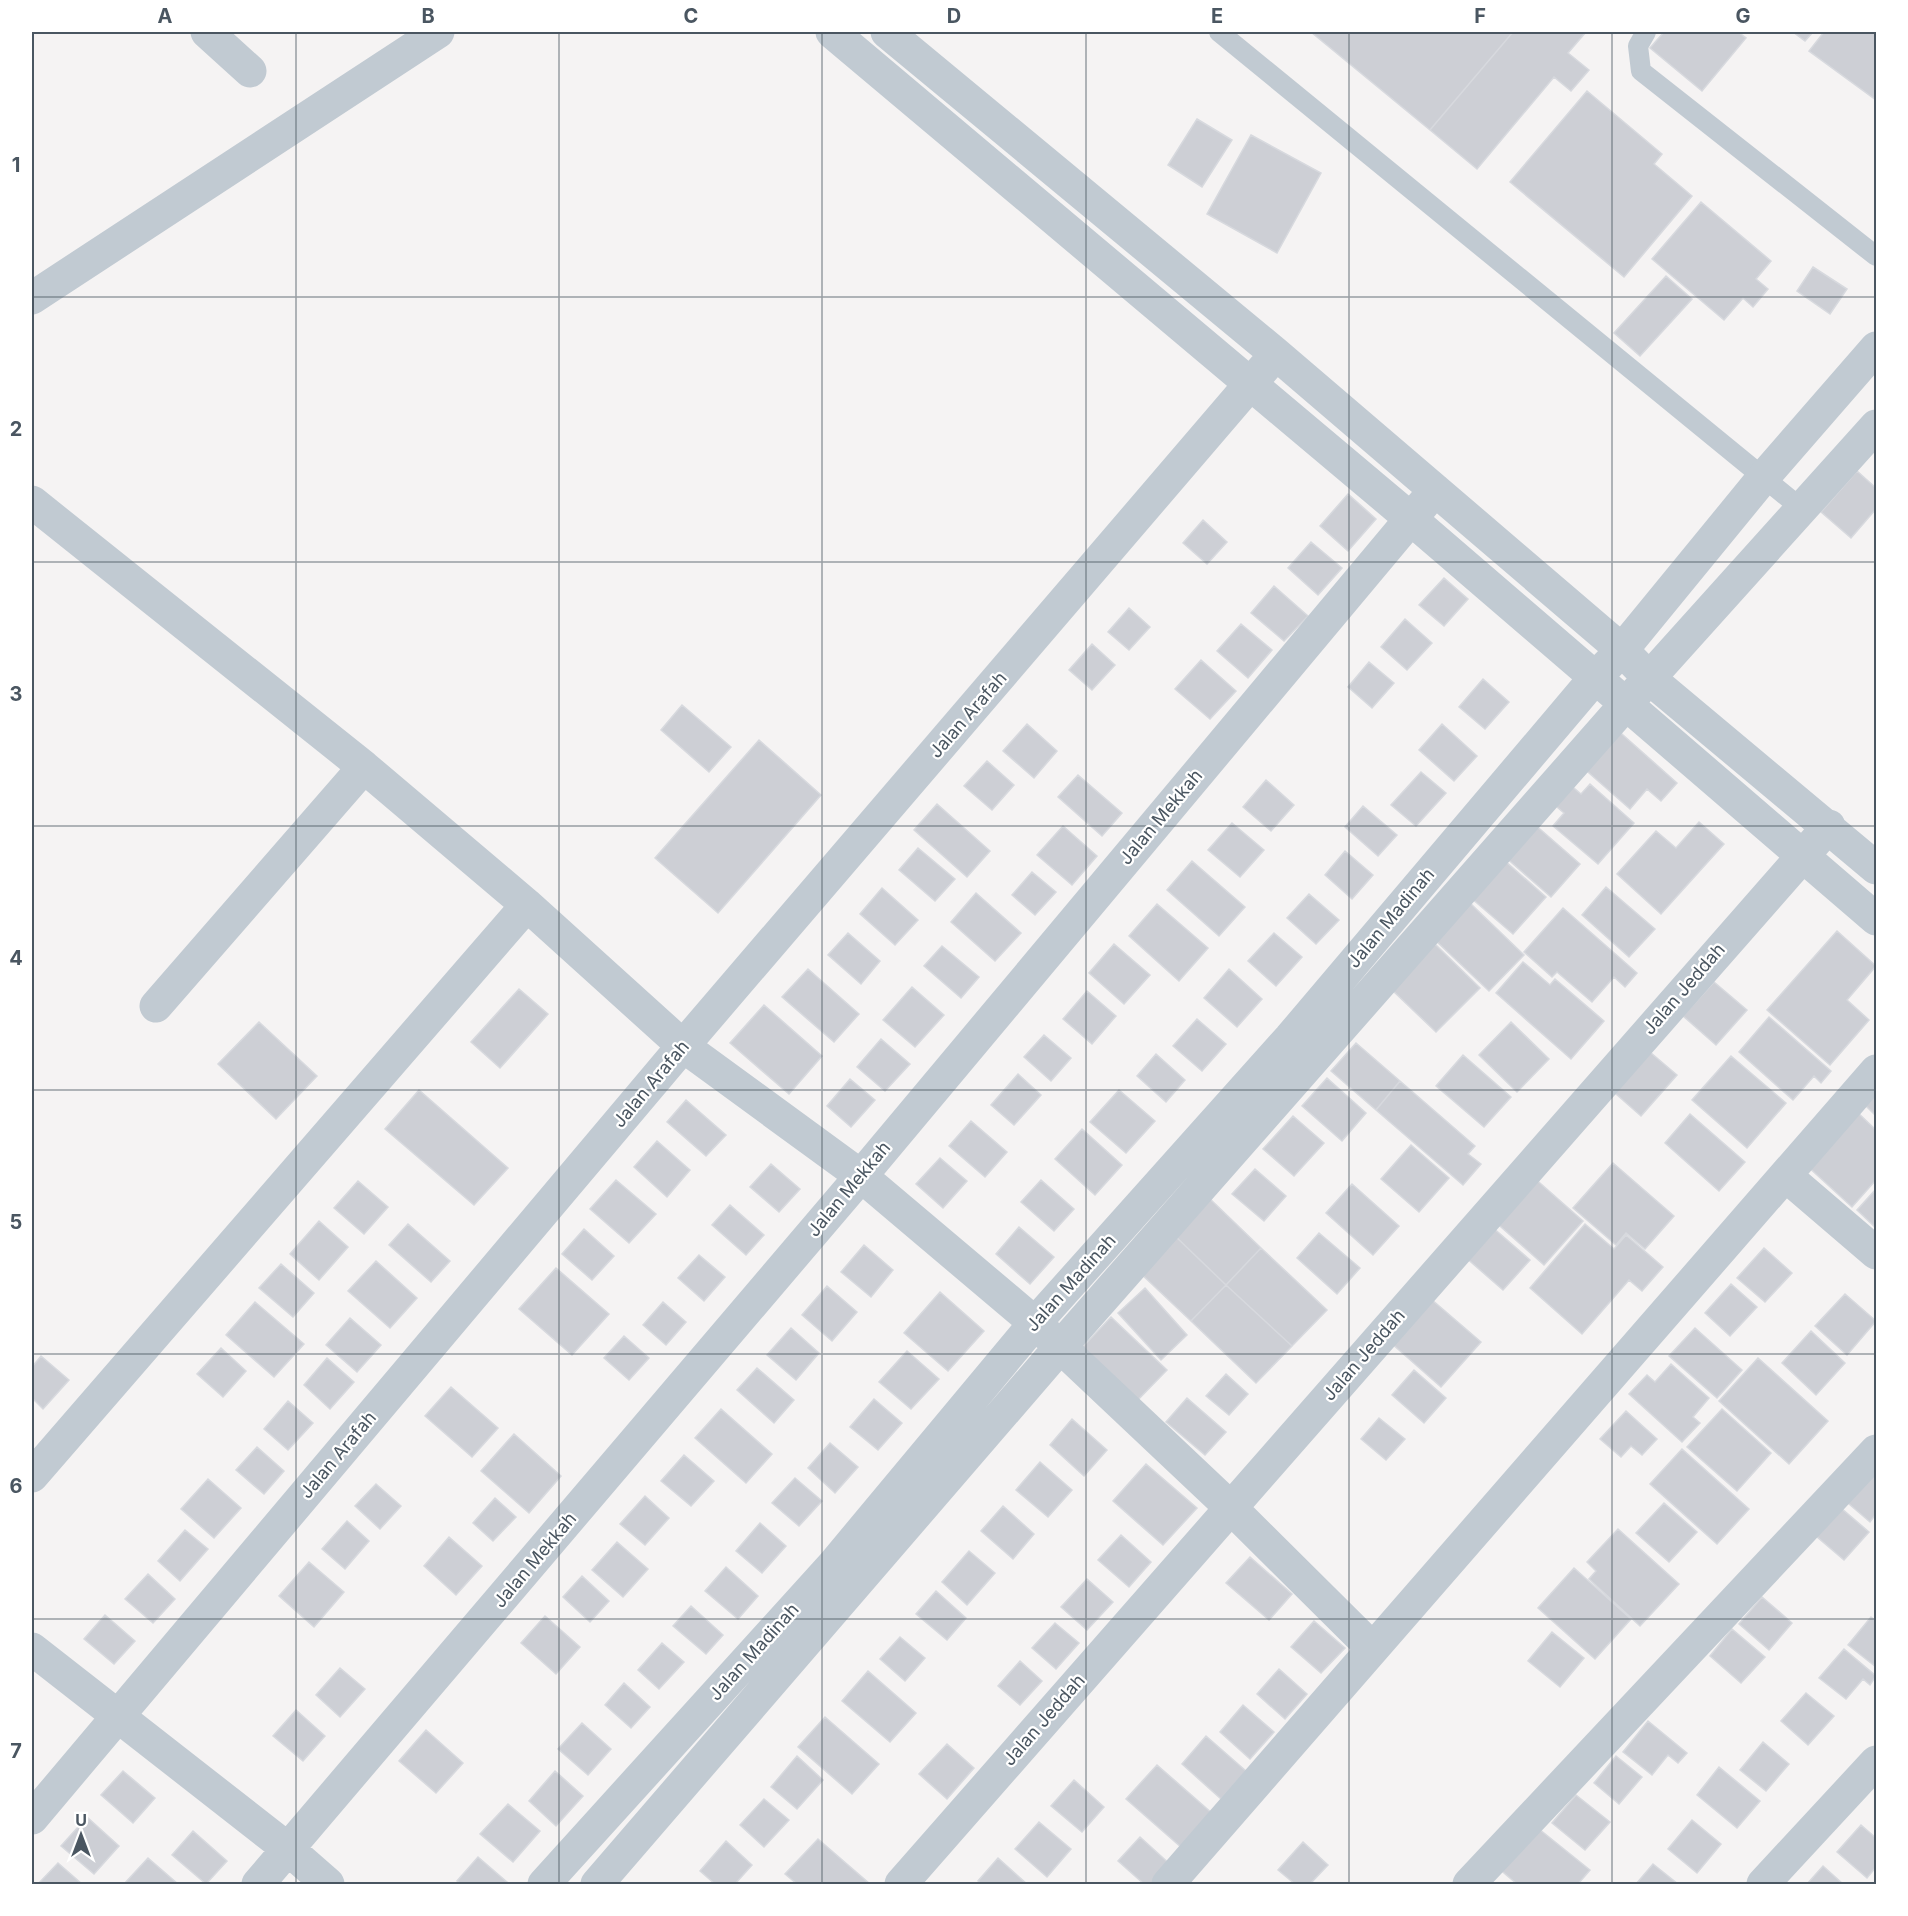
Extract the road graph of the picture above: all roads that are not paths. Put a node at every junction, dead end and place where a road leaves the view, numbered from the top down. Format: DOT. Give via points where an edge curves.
graph roads {
  1 [pos="207,32"];
  2 [pos="438,32"];
  3 [pos="832,32"];
  4 [pos="887,32"];
  5 [pos="1219,32"];
  6 [pos="1646,32"];
  7 [pos="250,71"];
  8 [pos="1876,256"];
  9 [pos="32,298"];
  10 [pos="1276,354"];
  11 [pos="1870,368"];
  12 [pos="1250,386"];
  13 [pos="1876,426"];
  14 [pos="1762,479"];
  15 [pos="1436,490"];
  16 [pos="32,502"];
  17 [pos="1802,509"];
  18 [pos="1411,519"];
  19 [pos="1622,650"];
  20 [pos="1594,679"];
  21 [pos="1650,679"];
  22 [pos="1625,705"];
  23 [pos="364,767"];
  24 [pos="1829,826"];
  25 [pos="1803,855"];
  26 [pos="1876,868"];
  27 [pos="527,905"];
  28 [pos="1876,919"];
  29 [pos="156,1006"];
  30 [pos="683,1046"];
  31 [pos="1876,1071"];
  32 [pos="861,1176"];
  33 [pos="1785,1176"];
  34 [pos="1876,1253"];
  35 [pos="1035,1323"];
  36 [pos="1061,1346"];
  37 [pos="1876,1451"];
  38 [pos="32,1476"];
  39 [pos="1230,1507"];
  40 [pos="32,1648"];
  41 [pos="1372,1648"];
  42 [pos="117,1718"];
  43 [pos="1876,1762"];
  44 [pos="32,1818"];
  45 [pos="288,1849"];
  46 [pos="258,1884"];
  47 [pos="328,1884"];
  48 [pos="544,1884"];
  49 [pos="597,1884"];
  50 [pos="901,1884"];
  51 [pos="1168,1884"];
  52 [pos="1469,1884"];
  53 [pos="1763,1884"];
  1 -- 7 [label="street"];
  2 -- 9 [label="street"];
  3 -- 12 [label="street"];
  4 -- 10 [label="street"];
  5 -- 14 [label="lane"];
  6 -- 8 [label="lane" via="1638,46 1641,71"];
  10 -- 12 [label="street, Jalan Arafah"];
  10 -- 15 [label="street"];
  11 -- 14 [label="street, Jalan Madinah"];
  12 -- 18 [label="street"];
  12 -- 30 [label="street, Jalan Arafah"];
  13 -- 17 [label="street, Jalan Madinah"];
  14 -- 17 [label="lane"];
  14 -- 19 [label="street, Jalan Madinah"];
  15 -- 18 [label="street, Jalan Mekkah"];
  15 -- 19 [label="street"];
  16 -- 23 [label="street"];
  17 -- 21 [label="street, Jalan Madinah"];
  18 -- 20 [label="street"];
  18 -- 32 [label="street, Jalan Mekkah"];
  19 -- 20 [label="street, Jalan Madinah"];
  19 -- 21 [label="street"];
  20 -- 22 [label="street"];
  20 -- 35 [label="street, Jalan Madinah" via="1290,1038"];
  21 -- 22 [label="street, Jalan Madinah"];
  21 -- 24 [label="street"];
  22 -- 25 [label="street"];
  22 -- 36 [label="street, Jalan Madinah"];
  23 -- 27 [label="street"];
  23 -- 29 [label="street"];
  24 -- 25 [label="street, Jalan Jeddah"];
  24 -- 26 [label="street"];
  25 -- 28 [label="street"];
  25 -- 39 [label="street, Jalan Jeddah"];
  27 -- 30 [label="street"];
  27 -- 38 [label="street"];
  30 -- 32 [label="street"];
  30 -- 42 [label="street, Jalan Arafah"];
  31 -- 33 [label="street"];
  32 -- 35 [label="street"];
  32 -- 45 [label="street, Jalan Mekkah"];
  33 -- 34 [label="street"];
  33 -- 41 [label="street"];
  35 -- 36 [label="street"];
  35 -- 48 [label="street, Jalan Madinah" via="834,1564"];
  36 -- 39 [label="street"];
  36 -- 49 [label="street, Jalan Madinah"];
  37 -- 52 [label="street"];
  39 -- 41 [label="street"];
  39 -- 50 [label="street, Jalan Jeddah"];
  40 -- 42 [label="street"];
  41 -- 51 [label="street"];
  42 -- 44 [label="street, Jalan Arafah"];
  42 -- 45 [label="street"];
  43 -- 53 [label="street"];
  45 -- 46 [label="street, Jalan Mekkah"];
  45 -- 47 [label="street"];
}
